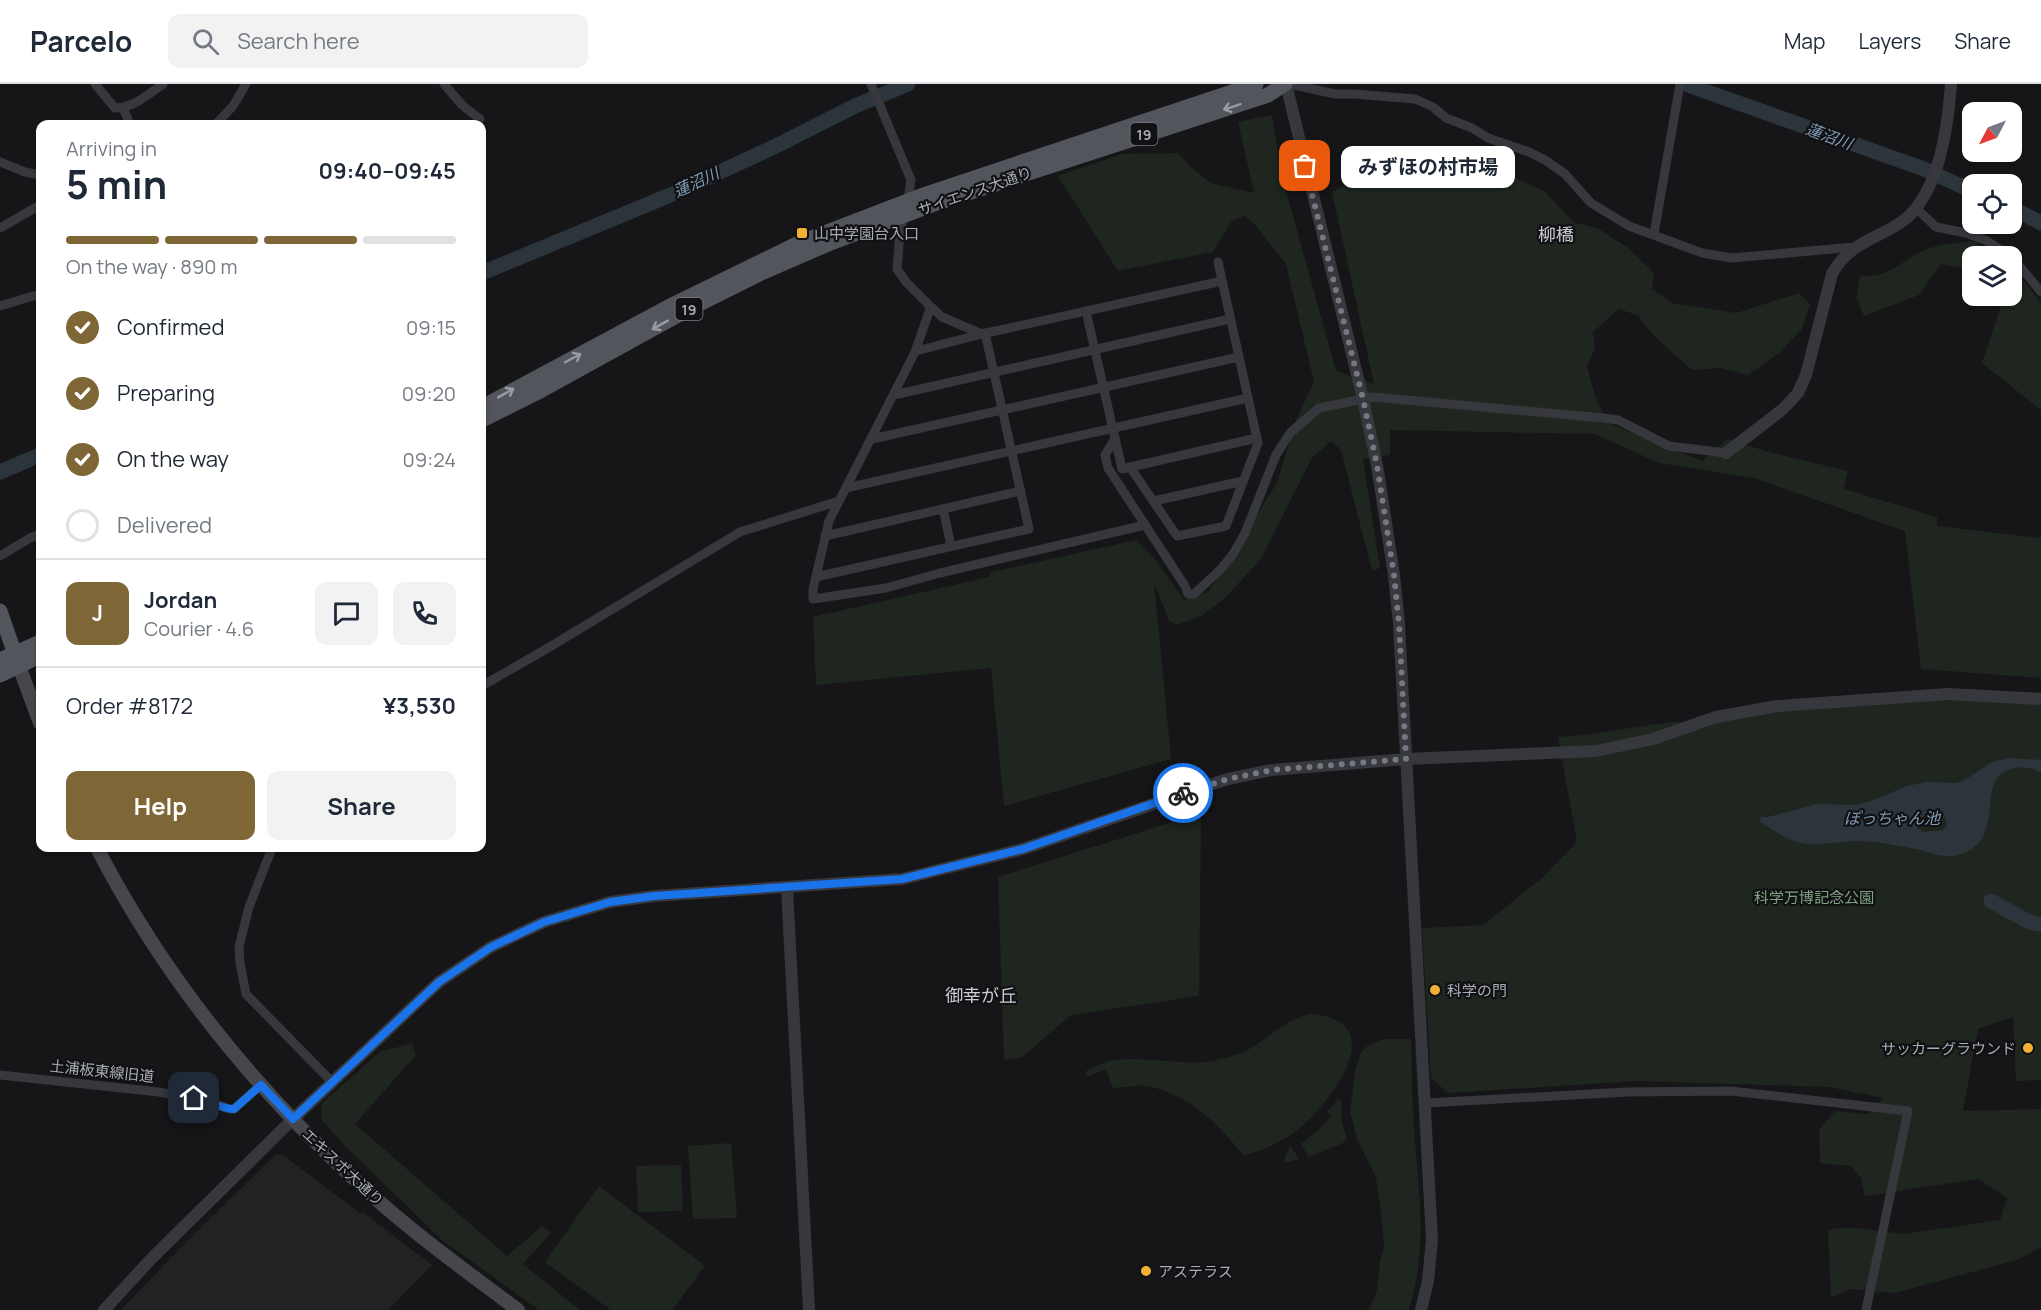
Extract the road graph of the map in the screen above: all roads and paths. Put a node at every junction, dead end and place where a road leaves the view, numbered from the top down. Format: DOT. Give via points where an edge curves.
graph roads {
  1 [pos="95,84"];
  2 [pos="163,84"];
  3 [pos="246,84"];
  4 [pos="444,84"];
  5 [pos="1256,84"];
  6 [pos="1287,84"];
  7 [pos="1680,84"];
  8 [pos="1951,84"];
  9 [pos="872,86"];
  10 [pos="123,108"];
  11 [pos="480,119"];
  12 [pos="128,120"];
  13 [pos="220,120"];
  14 [pos="0,162"];
  15 [pos="36,174"];
  16 [pos="36,207"];
  17 [pos="906,207"];
  18 [pos="1917,209"];
  19 [pos="0,228"];
  20 [pos="1654,234"];
  21 [pos="1994,246"];
  22 [pos="1855,247"];
  23 [pos="1218,262"];
  24 [pos="2022,270"];
  25 [pos="1222,280"];
  26 [pos="2041,292"];
  27 [pos="36,295"];
  28 [pos="928,304"];
  29 [pos="0,306"];
  30 [pos="1086,311"];
  31 [pos="1230,319"];
  32 [pos="984,334"];
  33 [pos="1094,350"];
  34 [pos="916,351"];
  35 [pos="1239,357"];
  36 [pos="994,372"];
  37 [pos="1103,387"];
  38 [pos="894,395"];
  39 [pos="1248,398"];
  40 [pos="1363,399"];
  41 [pos="486,405"];
  42 [pos="1003,410"];
  43 [pos="486,418"];
  44 [pos="1114,433"];
  45 [pos="1257,438"];
  46 [pos="872,439"];
  47 [pos="1012,451"];
  48 [pos="1726,453"];
  49 [pos="1130,467"];
  50 [pos="1243,481"];
  51 [pos="846,488"];
  52 [pos="1021,491"];
  53 [pos="839,501"];
  54 [pos="1154,501"];
  55 [pos="943,509"];
  56 [pos="1145,525"];
  57 [pos="36,536"];
  58 [pos="825,536"];
  59 [pos="951,546"];
  60 [pos="0,556"];
  61 [pos="816,577"];
  62 [pos="0,611"];
  63 [pos="36,645"];
  64 [pos="36,657"];
  65 [pos="0,660"];
  66 [pos="17,660"];
  67 [pos="0,675"];
  68 [pos="486,684"];
  69 [pos="2041,699"];
  70 [pos="36,712"];
  71 [pos="1406,759"];
  72 [pos="99,852"];
  73 [pos="270,852"];
  74 [pos="787,888"];
  75 [pos="0,1075"];
  76 [pos="332,1082"];
  77 [pos="261,1085"];
  78 [pos="1426,1103"];
  79 [pos="293,1119"];
  80 [pos="104,1310"];
  81 [pos="518,1310"];
  82 [pos="809,1310"];
  83 [pos="1421,1310"];
  84 [pos="1866,1310"];
  1 -- 10 [label="street" via="115,108"];
  2 -- 10 [label="street"];
  3 -- 13 [label="street"];
  4 -- 11 [label="street"];
  5 -- 17 [label="main road, サイエンス大通り / 19"];
  6 -- 17 [label="main road, サイエンス大通り / 19, one-way" via="1268,95"];
  6 -- 20 [label="street" via="1335,94 1415,99 1488,138 1545,160 1565,174 1591,203 1629,226"];
  6 -- 40 [label="street"];
  7 -- 20 [label="street"];
  8 -- 18 [label="street" via="1948,118 1936,165"];
  9 -- 17 [label="street" via="911,180"];
  10 -- 12 [label="street"];
  14 -- 15 [label="street"];
  16 -- 19 [label="street"];
  17 -- 28 [label="street" via="897,269"];
  41 -- 17 [label="main road, サイエンス大通り / 19, one-way" via="668,307 801,242"];
  17 -- 43 [label="main road, サイエンス大通り / 19, one-way" via="691,308"];
  18 -- 21 [label="street" via="1936,227"];
  18 -- 22 [label="street"];
  20 -- 22 [label="street" via="1702,253 1732,258"];
  22 -- 48 [label="street" via="1832,274 1798,393"];
  23 -- 25 [label="street"];
  24 -- 26 [label="street"];
  25 -- 30 [label="street"];
  25 -- 31 [label="street"];
  27 -- 29 [label="street"];
  28 -- 32 [label="street" via="942,317"];
  28 -- 34 [label="street" via="930,309"];
  30 -- 32 [label="street"];
  30 -- 33 [label="street"];
  31 -- 33 [label="street"];
  31 -- 35 [label="street"];
  32 -- 34 [label="street"];
  32 -- 36 [label="street"];
  33 -- 36 [label="street"];
  33 -- 37 [label="street"];
  34 -- 38 [label="street"];
  35 -- 37 [label="street"];
  35 -- 39 [label="street"];
  36 -- 38 [label="street"];
  36 -- 42 [label="street"];
  37 -- 42 [label="street"];
  37 -- 44 [label="street"];
  38 -- 46 [label="street"];
  39 -- 44 [label="street"];
  39 -- 45 [label="street"];
  40 -- 48 [label="street" via="1618,420 1669,446"];
  40 -- 56 [label="street" via="1318,408 1290,433 1276,454 1233,554 1194,594 1188,594"];
  40 -- 71 [label="street" via="1394,575"];
  42 -- 46 [label="street"];
  42 -- 47 [label="street"];
  44 -- 47 [label="street"];
  44 -- 49 [label="street" via="1122,469"];
  44 -- 56 [label="street" via="1105,455 1106,463"];
  45 -- 49 [label="street"];
  45 -- 50 [label="street"];
  46 -- 51 [label="street"];
  47 -- 51 [label="street"];
  47 -- 52 [label="street"];
  49 -- 54 [label="street"];
  50 -- 54 [label="street"];
  50 -- 54 [label="street" via="1226,525 1177,536"];
  51 -- 53 [label="street"];
  52 -- 55 [label="street"];
  52 -- 59 [label="street" via="1029,528"];
  53 -- 58 [label="street"];
  53 -- 68 [label="street" via="740,532"];
  55 -- 58 [label="street"];
  55 -- 59 [label="street"];
  56 -- 61 [label="street" via="886,588 813,599"];
  57 -- 60 [label="street"];
  58 -- 61 [label="street"];
  59 -- 61 [label="street"];
  62 -- 66 [label="main road"];
  63 -- 66 [label="main road"];
  64 -- 66 [label="main road"];
  65 -- 66 [label="main road"];
  66 -- 67 [label="main road"];
  66 -- 70 [label="main road"];
  69 -- 71 [label="street" via="1948,694 1777,706 1716,717 1653,739 1596,751"];
  71 -- 74 [label="street" via="1272,770 1207,786 1023,849 967,864 902,879"];
  71 -- 78 [label="street"];
  72 -- 77 [label="main road, エキスポ大通り" via="163,959"];
  73 -- 76 [label="street" via="249,907 239,947 246,994"];
  74 -- 76 [label="street" via="610,902 544,922 491,947 439,982"];
  74 -- 82 [label="street"];
  75 -- 77 [label="street, 土浦板東線旧道" via="159,1092 229,1109"];
  76 -- 79 [label="street"];
  77 -- 79 [label="main road, エキスポ大通り"];
  78 -- 83 [label="street" via="1432,1240"];
  78 -- 84 [label="street" via="1626,1092 1731,1091 1908,1111"];
  79 -- 80 [label="street" via="160,1249"];
  79 -- 81 [label="main road, エキスポ大通り" via="381,1203"];
}
